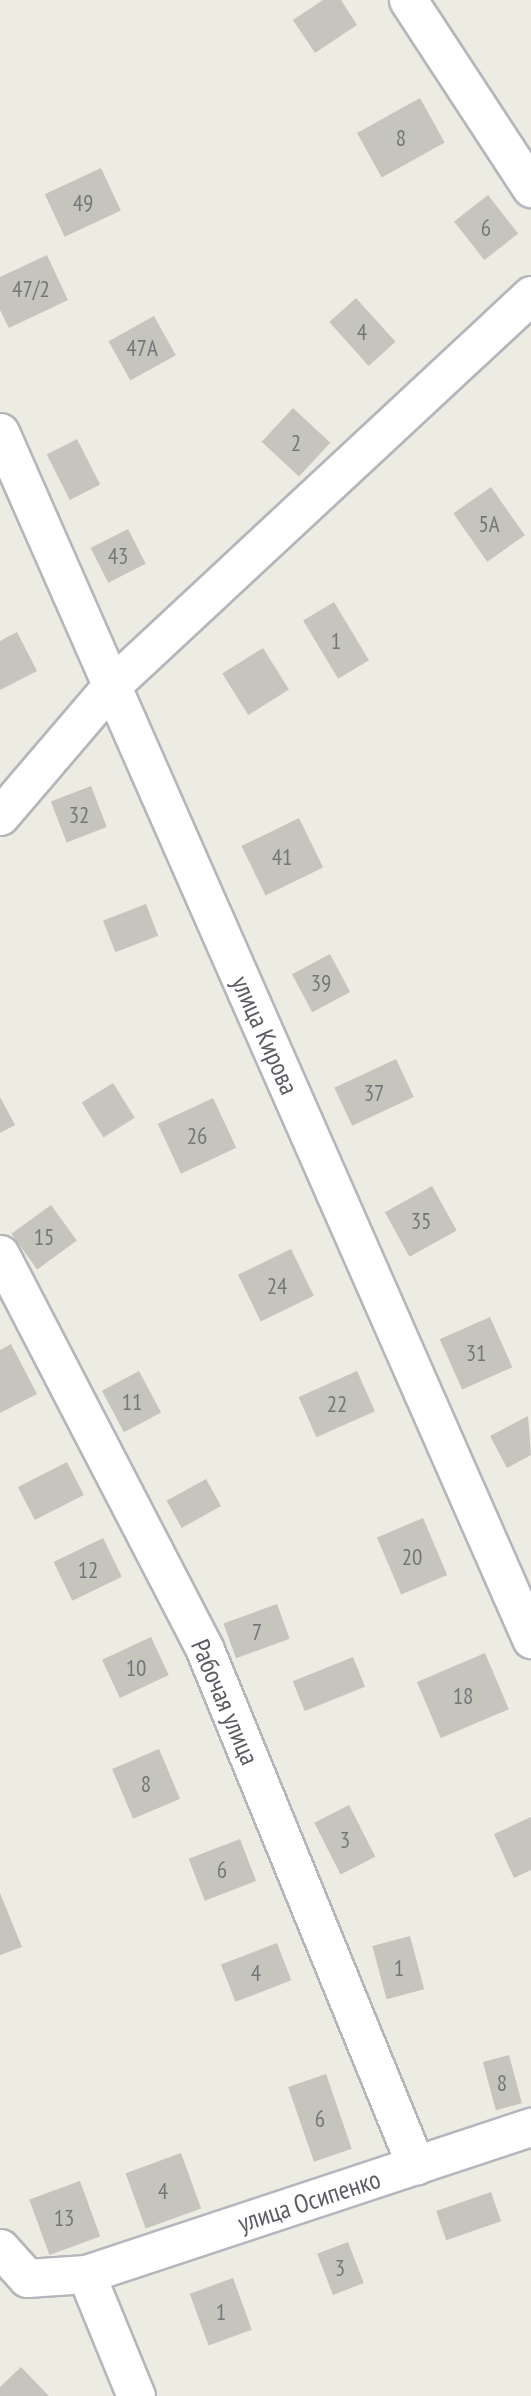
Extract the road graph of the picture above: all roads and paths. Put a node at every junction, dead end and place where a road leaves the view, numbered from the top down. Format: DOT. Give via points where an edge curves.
graph roads {
  1 [pos="408,0"];
  2 [pos="531,188"];
  3 [pos="531,295"];
  4 [pos="0,432"];
  5 [pos="111,686"];
  6 [pos="0,816"];
  7 [pos="0,1254"];
  8 [pos="531,1639"];
  9 [pos="531,2127"];
  10 [pos="416,2166"];
  11 [pos="0,2248"];
  12 [pos="86,2274"];
  13 [pos="136,2396"];
  1 -- 2 [label="street"];
  3 -- 5 [label="street"];
  4 -- 5 [label="street, улица Кирова"];
  5 -- 6 [label="street"];
  5 -- 8 [label="street, улица Кирова"];
  7 -- 10 [label="street, Рабочая улица" via="205,1650"];
  9 -- 10 [label="street, улица Осипенко"];
  10 -- 12 [label="street, улица Осипенко"];
  11 -- 12 [label="street, улица Осипенко" via="27,2278"];
  12 -- 13 [label="street"];
}
